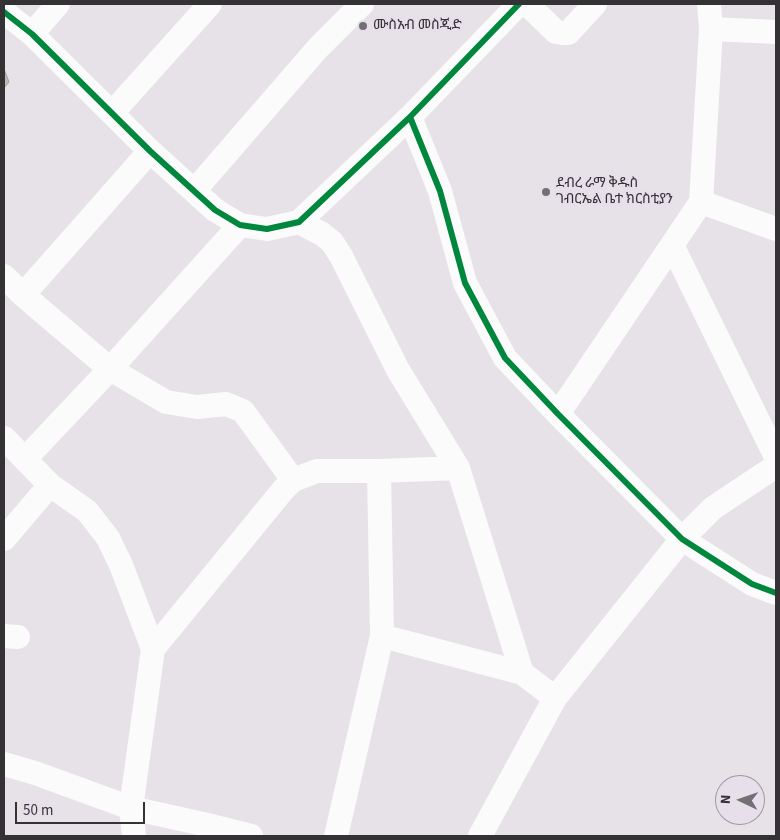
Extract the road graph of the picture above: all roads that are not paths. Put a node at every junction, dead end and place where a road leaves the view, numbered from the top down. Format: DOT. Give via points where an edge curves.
graph roads {
  1 [pos="58,4"];
  2 [pos="210,4"];
  3 [pos="362,4"];
  4 [pos="519,4"];
  5 [pos="527,4"];
  6 [pos="594,4"];
  7 [pos="710,4"];
  8 [pos="4,12"];
  9 [pos="711,29"];
  10 [pos="776,32"];
  11 [pos="32,34"];
  12 [pos="112,112"];
  13 [pos="410,117"];
  14 [pos="150,151"];
  15 [pos="194,192"];
  16 [pos="701,202"];
  17 [pos="299,222"];
  18 [pos="240,224"];
  19 [pos="776,229"];
  20 [pos="672,245"];
  21 [pos="4,276"];
  22 [pos="23,295"];
  23 [pos="110,369"];
  24 [pos="558,414"];
  25 [pos="4,438"];
  26 [pos="776,457"];
  27 [pos="25,459"];
  28 [pos="776,466"];
  29 [pos="458,468"];
  30 [pos="379,471"];
  31 [pos="292,480"];
  32 [pos="50,485"];
  33 [pos="4,539"];
  34 [pos="682,539"];
  35 [pos="776,593"];
  36 [pos="382,636"];
  37 [pos="153,649"];
  38 [pos="522,673"];
  39 [pos="555,698"];
  40 [pos="4,764"];
  41 [pos="131,808"];
  42 [pos="134,836"];
  43 [pos="251,836"];
  44 [pos="336,836"];
  45 [pos="480,836"];
  1 -- 11 [label="street"];
  2 -- 12 [label="street"];
  3 -- 15 [label="street" via="318,48"];
  4 -- 13 [label="street"];
  5 -- 6 [label="street" via="556,32 562,33 568,33"];
  7 -- 9 [label="street"];
  8 -- 11 [label="street"];
  9 -- 10 [label="street"];
  9 -- 16 [label="street"];
  11 -- 12 [label="street"];
  12 -- 14 [label="street"];
  13 -- 17 [label="street"];
  13 -- 24 [label="street" via="440,191 465,283 505,358"];
  14 -- 15 [label="street"];
  14 -- 22 [label="street"];
  15 -- 18 [label="street" via="215,210"];
  16 -- 19 [label="street"];
  16 -- 20 [label="street"];
  17 -- 18 [label="street" via="268,228"];
  17 -- 29 [label="street" via="322,234 337,249 398,370"];
  18 -- 23 [label="street"];
  20 -- 24 [label="street"];
  20 -- 26 [label="street"];
  21 -- 22 [label="street"];
  22 -- 23 [label="street"];
  23 -- 27 [label="street"];
  23 -- 31 [label="street" via="166,402 197,407 226,404 244,411"];
  24 -- 34 [label="street"];
  25 -- 27 [label="street"];
  27 -- 32 [label="street"];
  28 -- 34 [label="street" via="713,508"];
  29 -- 30 [label="street"];
  29 -- 38 [label="street"];
  30 -- 31 [label="street" via="317,471"];
  30 -- 36 [label="street"];
  31 -- 37 [label="street"];
  32 -- 33 [label="street"];
  32 -- 37 [label="street" via="87,512 108,538"];
  34 -- 35 [label="street" via="752,584"];
  34 -- 39 [label="street"];
  36 -- 38 [label="street"];
  36 -- 44 [label="street"];
  37 -- 41 [label="street"];
  38 -- 39 [label="street"];
  39 -- 45 [label="street"];
  40 -- 41 [label="street"];
  41 -- 42 [label="street"];
  41 -- 43 [label="street"];
}
